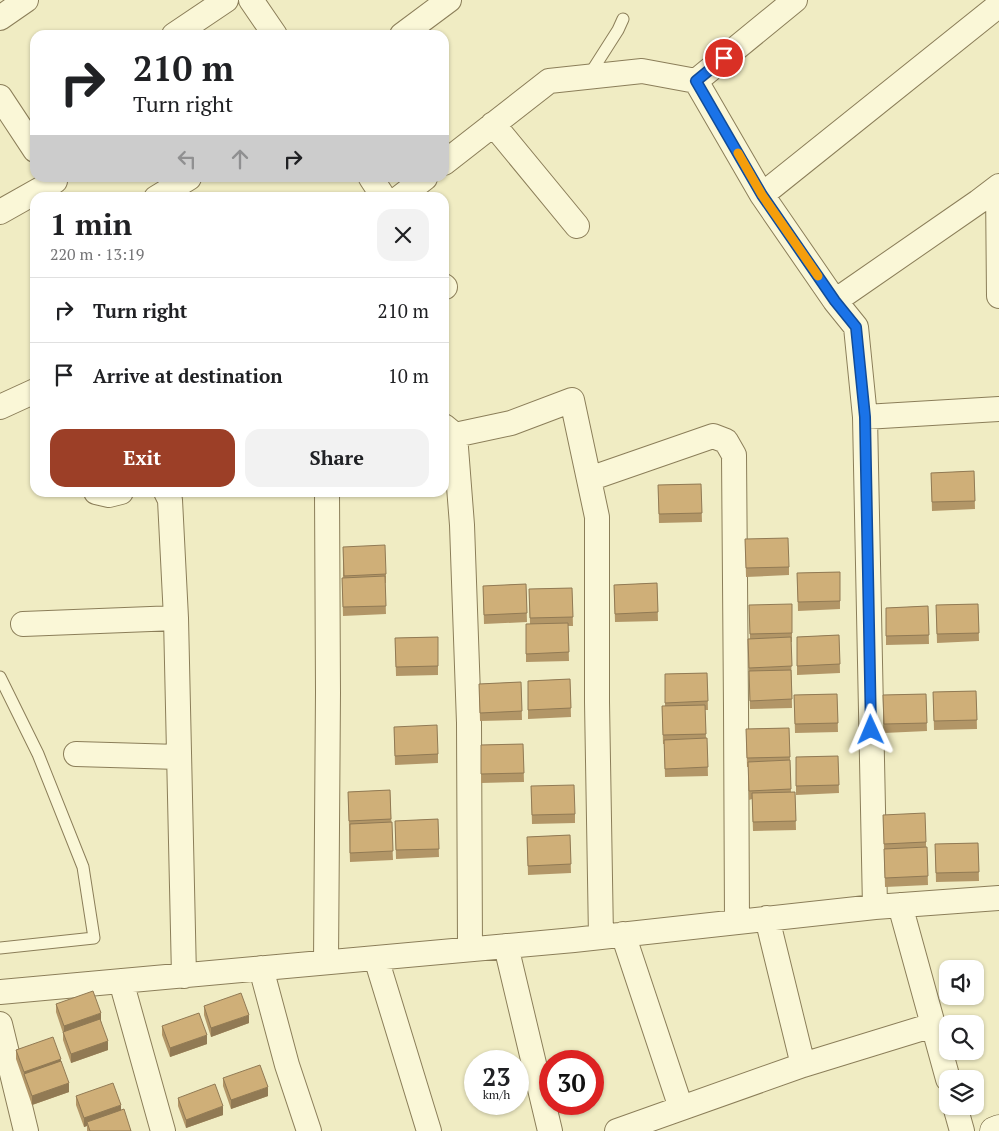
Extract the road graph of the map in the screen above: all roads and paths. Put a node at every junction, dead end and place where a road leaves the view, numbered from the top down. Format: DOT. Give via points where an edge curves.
graph roads {
  1 [pos="26,0"];
  2 [pos="226,0"];
  3 [pos="251,0"];
  4 [pos="449,0"];
  5 [pos="795,0"];
  6 [pos="999,5"];
  7 [pos="0,18"];
  8 [pos="623,19"];
  9 [pos="181,30"];
  10 [pos="271,30"];
  11 [pos="409,30"];
  12 [pos="588,76"];
  13 [pos="696,81"];
  14 [pos="0,97"];
  15 [pos="493,124"];
  16 [pos="30,135"];
  17 [pos="449,159"];
  18 [pos="182,182"];
  19 [pos="420,182"];
  20 [pos="58,185"];
  21 [pos="998,186"];
  22 [pos="43,192"];
  23 [pos="166,192"];
  24 [pos="408,192"];
  25 [pos="762,195"];
  26 [pos="30,198"];
  27 [pos="0,212"];
  28 [pos="577,226"];
  29 [pos="999,296"];
  30 [pos="835,301"];
  31 [pos="30,393"];
  32 [pos="0,407"];
  33 [pos="999,409"];
  34 [pos="865,417"];
  35 [pos="450,430"];
  36 [pos="589,479"];
  37 [pos="168,497"];
  38 [pos="327,497"];
  39 [pos="176,618"];
  40 [pos="23,624"];
  41 [pos="0,677"];
  42 [pos="76,754"];
  43 [pos="179,757"];
  44 [pos="999,898"];
  45 [pos="900,905"];
  46 [pos="875,907"];
  47 [pos="766,918"];
  48 [pos="737,922"];
  49 [pos="612,935"];
  50 [pos="506,946"];
  51 [pos="0,948"];
  52 [pos="470,949"];
  53 [pos="376,958"];
  54 [pos="326,962"];
  55 [pos="262,968"];
  56 [pos="184,976"];
  57 [pos="121,981"];
  58 [pos="0,992"];
  59 [pos="0,1024"];
  60 [pos="933,1025"];
  61 [pos="803,1064"];
  62 [pos="946,1070"];
  63 [pos="681,1108"];
  64 [pos="958,1115"];
  65 [pos="999,1129"];
  66 [pos="26,1131"];
  67 [pos="163,1131"];
  68 [pos="310,1131"];
  69 [pos="429,1131"];
  70 [pos="550,1131"];
  71 [pos="617,1131"];
  72 [pos="962,1131"];
  73 [pos="994,1131"];
  1 -- 7 [label="street"];
  2 -- 9 [label="street"];
  3 -- 10 [label="street"];
  4 -- 11 [label="street"];
  5 -- 13 [label="street"];
  6 -- 25 [label="street"];
  8 -- 12 [label="lane"];
  12 -- 13 [label="street" via="642,71"];
  12 -- 15 [label="street" via="549,81"];
  13 -- 25 [label="street"];
  14 -- 16 [label="street"];
  15 -- 17 [label="street"];
  15 -- 28 [label="street"];
  18 -- 23 [label="street"];
  19 -- 24 [label="street"];
  20 -- 22 [label="street"];
  21 -- 29 [label="street"];
  21 -- 30 [label="street"];
  25 -- 30 [label="street"];
  26 -- 27 [label="street"];
  30 -- 34 [label="street" via="856,327"];
  31 -- 32 [label="street"];
  33 -- 34 [label="street"];
  34 -- 46 [label="street"];
  35 -- 36 [label="street" via="511,423 572,400"];
  35 -- 52 [label="street" via="462,525 470,723"];
  36 -- 48 [label="street" via="713,436 726,441 734,455"];
  36 -- 49 [label="street" via="597,517 597,692"];
  37 -- 39 [label="street"];
  38 -- 54 [label="street"];
  39 -- 40 [label="street"];
  39 -- 43 [label="street"];
  41 -- 51 [label="lane" via="38,754 83,867 94,938"];
  42 -- 43 [label="street"];
  43 -- 56 [label="street"];
  44 -- 45 [label="street"];
  45 -- 46 [label="street"];
  45 -- 60 [label="street"];
  46 -- 47 [label="street"];
  47 -- 48 [label="street"];
  47 -- 61 [label="street"];
  48 -- 49 [label="street"];
  49 -- 50 [label="street"];
  49 -- 63 [label="street"];
  50 -- 52 [label="street"];
  50 -- 70 [label="street"];
  52 -- 53 [label="street"];
  53 -- 54 [label="street"];
  53 -- 69 [label="street"];
  54 -- 55 [label="street"];
  55 -- 56 [label="street"];
  55 -- 68 [label="street" via="287,1065"];
  56 -- 57 [label="street"];
  57 -- 58 [label="street"];
  57 -- 67 [label="street"];
  59 -- 66 [label="street"];
  60 -- 61 [label="street"];
  60 -- 62 [label="street"];
  61 -- 63 [label="street"];
  63 -- 71 [label="street"];
  64 -- 72 [label="street"];
  65 -- 73 [label="street"];
}
